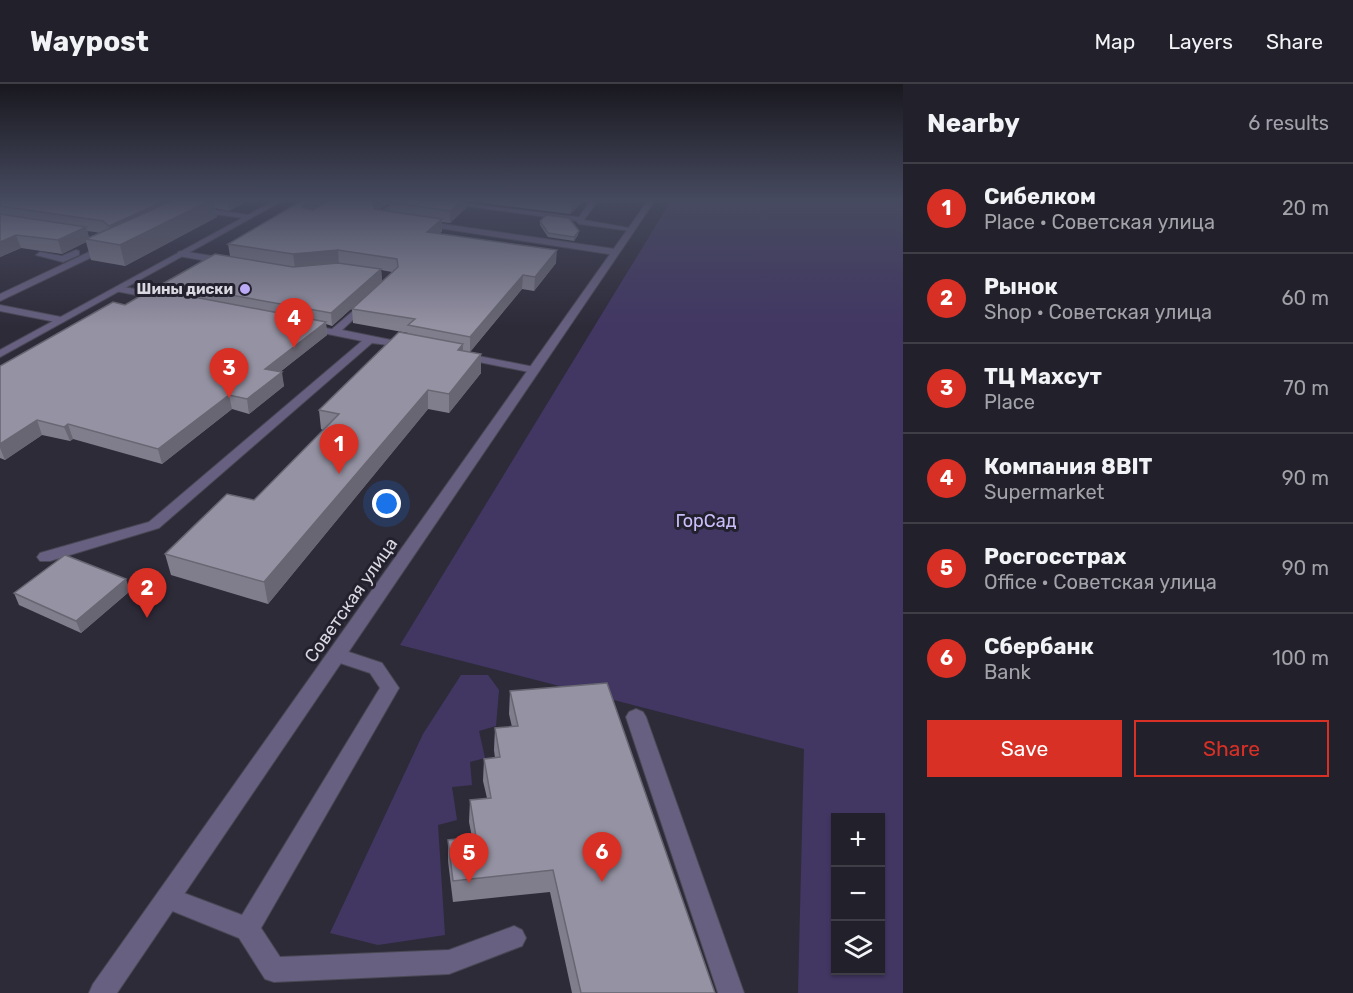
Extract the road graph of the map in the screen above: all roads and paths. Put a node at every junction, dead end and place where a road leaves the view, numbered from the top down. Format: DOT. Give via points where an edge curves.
graph roads {
  1 [pos="109,241"];
  2 [pos="109,241"];
  3 [pos="204,241"];
  4 [pos="543,241"];
  5 [pos="622,241"];
  6 [pos="615,252"];
  7 [pos="181,254"];
  8 [pos="40,255"];
  9 [pos="238,263"];
  10 [pos="118,289"];
  11 [pos="377,293"];
  12 [pos="0,298"];
  13 [pos="174,299"];
  14 [pos="0,308"];
  15 [pos="61,320"];
  16 [pos="292,324"];
  17 [pos="334,332"];
  18 [pos="370,339"];
  19 [pos="417,348"];
  20 [pos="0,354"];
  21 [pos="452,354"];
  22 [pos="534,370"];
  23 [pos="45,557"];
  24 [pos="337,655"];
  25 [pos="636,717"];
  26 [pos="168,898"];
  27 [pos="247,929"];
  28 [pos="514,938"];
  29 [pos="102,993"];
  30 [pos="731,993"];
  1 -- 8 [label="street" via="63,259"];
  2 -- 12 [label="street"];
  3 -- 7 [label="street"];
  4 -- 6 [label="street"];
  5 -- 6 [label="street, Советская улица"];
  6 -- 22 [label="street, Советская улица"];
  7 -- 9 [label="street"];
  7 -- 10 [label="street"];
  10 -- 13 [label="street"];
  10 -- 15 [label="street"];
  11 -- 17 [label="street"];
  14 -- 15 [label="street"];
  15 -- 20 [label="street"];
  16 -- 17 [label="street"];
  17 -- 18 [label="street"];
  18 -- 19 [label="street"];
  18 -- 23 [label="street" via="154,525"];
  21 -- 22 [label="street"];
  22 -- 24 [label="street, Советская улица"];
  24 -- 26 [label="street, Советская улица"];
  24 -- 27 [label="street" via="376,668 390,688"];
  25 -- 30 [label="street"];
  26 -- 27 [label="street"];
  26 -- 29 [label="street, Советская улица"];
  27 -- 28 [label="street" via="274,970 449,962"];
}
